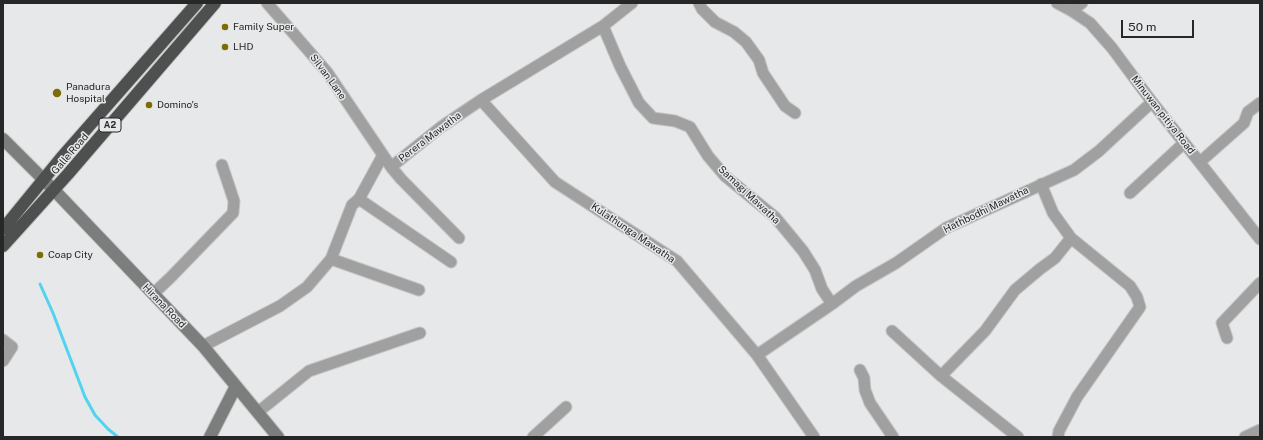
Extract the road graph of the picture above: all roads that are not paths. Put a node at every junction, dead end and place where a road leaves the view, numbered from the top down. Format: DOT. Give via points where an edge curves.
graph roads {
  1 [pos="197,3"];
  2 [pos="215,3"];
  3 [pos="268,3"];
  4 [pos="632,3"];
  5 [pos="699,3"];
  6 [pos="1057,3"];
  7 [pos="1082,3"];
  8 [pos="1072,11"];
  9 [pos="603,26"];
  10 [pos="482,100"];
  11 [pos="1152,102"];
  12 [pos="1260,103"];
  13 [pos="795,113"];
  14 [pos="3,139"];
  15 [pos="1184,143"];
  16 [pos="382,155"];
  17 [pos="1200,162"];
  18 [pos="222,165"];
  19 [pos="391,167"];
  20 [pos="43,181"];
  21 [pos="1040,184"];
  22 [pos="54,190"];
  23 [pos="1130,193"];
  24 [pos="359,199"];
  25 [pos="10,227"];
  26 [pos="459,238"];
  27 [pos="1071,238"];
  28 [pos="1260,239"];
  29 [pos="3,246"];
  30 [pos="331,259"];
  31 [pos="451,262"];
  32 [pos="1260,283"];
  33 [pos="419,290"];
  34 [pos="153,294"];
  35 [pos="832,304"];
  36 [pos="892,331"];
  37 [pos="420,333"];
  38 [pos="1227,338"];
  39 [pos="3,340"];
  40 [pos="203,346"];
  41 [pos="757,355"];
  42 [pos="3,361"];
  43 [pos="860,370"];
  44 [pos="941,376"];
  45 [pos="236,386"];
  46 [pos="566,407"];
  47 [pos="258,412"];
  48 [pos="1260,430"];
  49 [pos="210,437"];
  50 [pos="278,437"];
  51 [pos="533,437"];
  52 [pos="814,437"];
  53 [pos="893,437"];
  54 [pos="1018,437"];
  55 [pos="1058,437"];
  56 [pos="1245,437"];
  1 -- 20 [label="highway, Galle Road / A2"];
  2 -- 22 [label="highway, Galle Road / A2"];
  3 -- 16 [label="street, Silvan Lane" via="327,72"];
  4 -- 9 [label="street, Perera Mawatha"];
  5 -- 13 [label="street" via="715,22 746,42 760,60 763,73 785,106"];
  6 -- 8 [label="street, Minuwan pitiya Road"];
  7 -- 8 [label="street"];
  8 -- 11 [label="street, Minuwan pitiya Road" via="1090,23 1108,43"];
  9 -- 10 [label="street, Perera Mawatha"];
  9 -- 35 [label="street, Samagi Mawatha" via="639,103 653,118 675,121 690,127 708,156 725,176 775,217 803,251 815,270 822,290"];
  10 -- 19 [label="street, Perera Mawatha" via="440,127"];
  10 -- 41 [label="street, Kulathunga Mawatha" via="555,182 677,262"];
  11 -- 15 [label="street, Minuwan pitiya Road"];
  11 -- 21 [label="street, Hathbodhi Mawatha" via="1099,151 1074,170"];
  12 -- 17 [label="street" via="1248,112 1244,123"];
  14 -- 20 [label="street, Hirana Road"];
  15 -- 17 [label="street, Minuwan pitiya Road"];
  15 -- 23 [label="street"];
  16 -- 19 [label="street, Perera Mawatha"];
  16 -- 24 [label="street, Perera Mawatha"];
  17 -- 28 [label="street, Minuwan pitiya Road"];
  18 -- 34 [label="street" via="234,201 232,213"];
  19 -- 26 [label="street"];
  20 -- 22 [label="street, Hirana Road"];
  20 -- 25 [label="highway, Galle Road / A2"];
  21 -- 27 [label="street" via="1053,213"];
  21 -- 35 [label="street, Hathbodhi Mawatha" via="946,228"];
  22 -- 25 [label="highway, Galle Road / A2"];
  22 -- 34 [label="street, Hirana Road"];
  24 -- 30 [label="street, Perera Mawatha" via="352,205"];
  24 -- 31 [label="street"];
  25 -- 29 [label="highway, Galle Road / A2"];
  27 -- 44 [label="street" via="1055,258 1015,290 985,331"];
  27 -- 55 [label="street" via="1130,286 1140,307 1077,397"];
  30 -- 33 [label="street"];
  30 -- 40 [label="street, Perera Mawatha" via="307,287 280,306"];
  32 -- 38 [label="street" via="1222,323"];
  34 -- 40 [label="street, Hirana Road"];
  35 -- 41 [label="street, Hathbodhi Mawatha"];
  36 -- 44 [label="street"];
  37 -- 47 [label="street" via="309,371"];
  39 -- 42 [label="street" via="12,347"];
  40 -- 45 [label="street, Hirana Road"];
  41 -- 52 [label="street, Kulathunga Mawatha"];
  43 -- 53 [label="street" via="870,403"];
  44 -- 54 [label="street"];
  45 -- 47 [label="street, Hirana Road"];
  45 -- 49 [label="street"];
  46 -- 51 [label="street"];
  47 -- 50 [label="street, Hirana Road"];
  48 -- 56 [label="street"];
}
